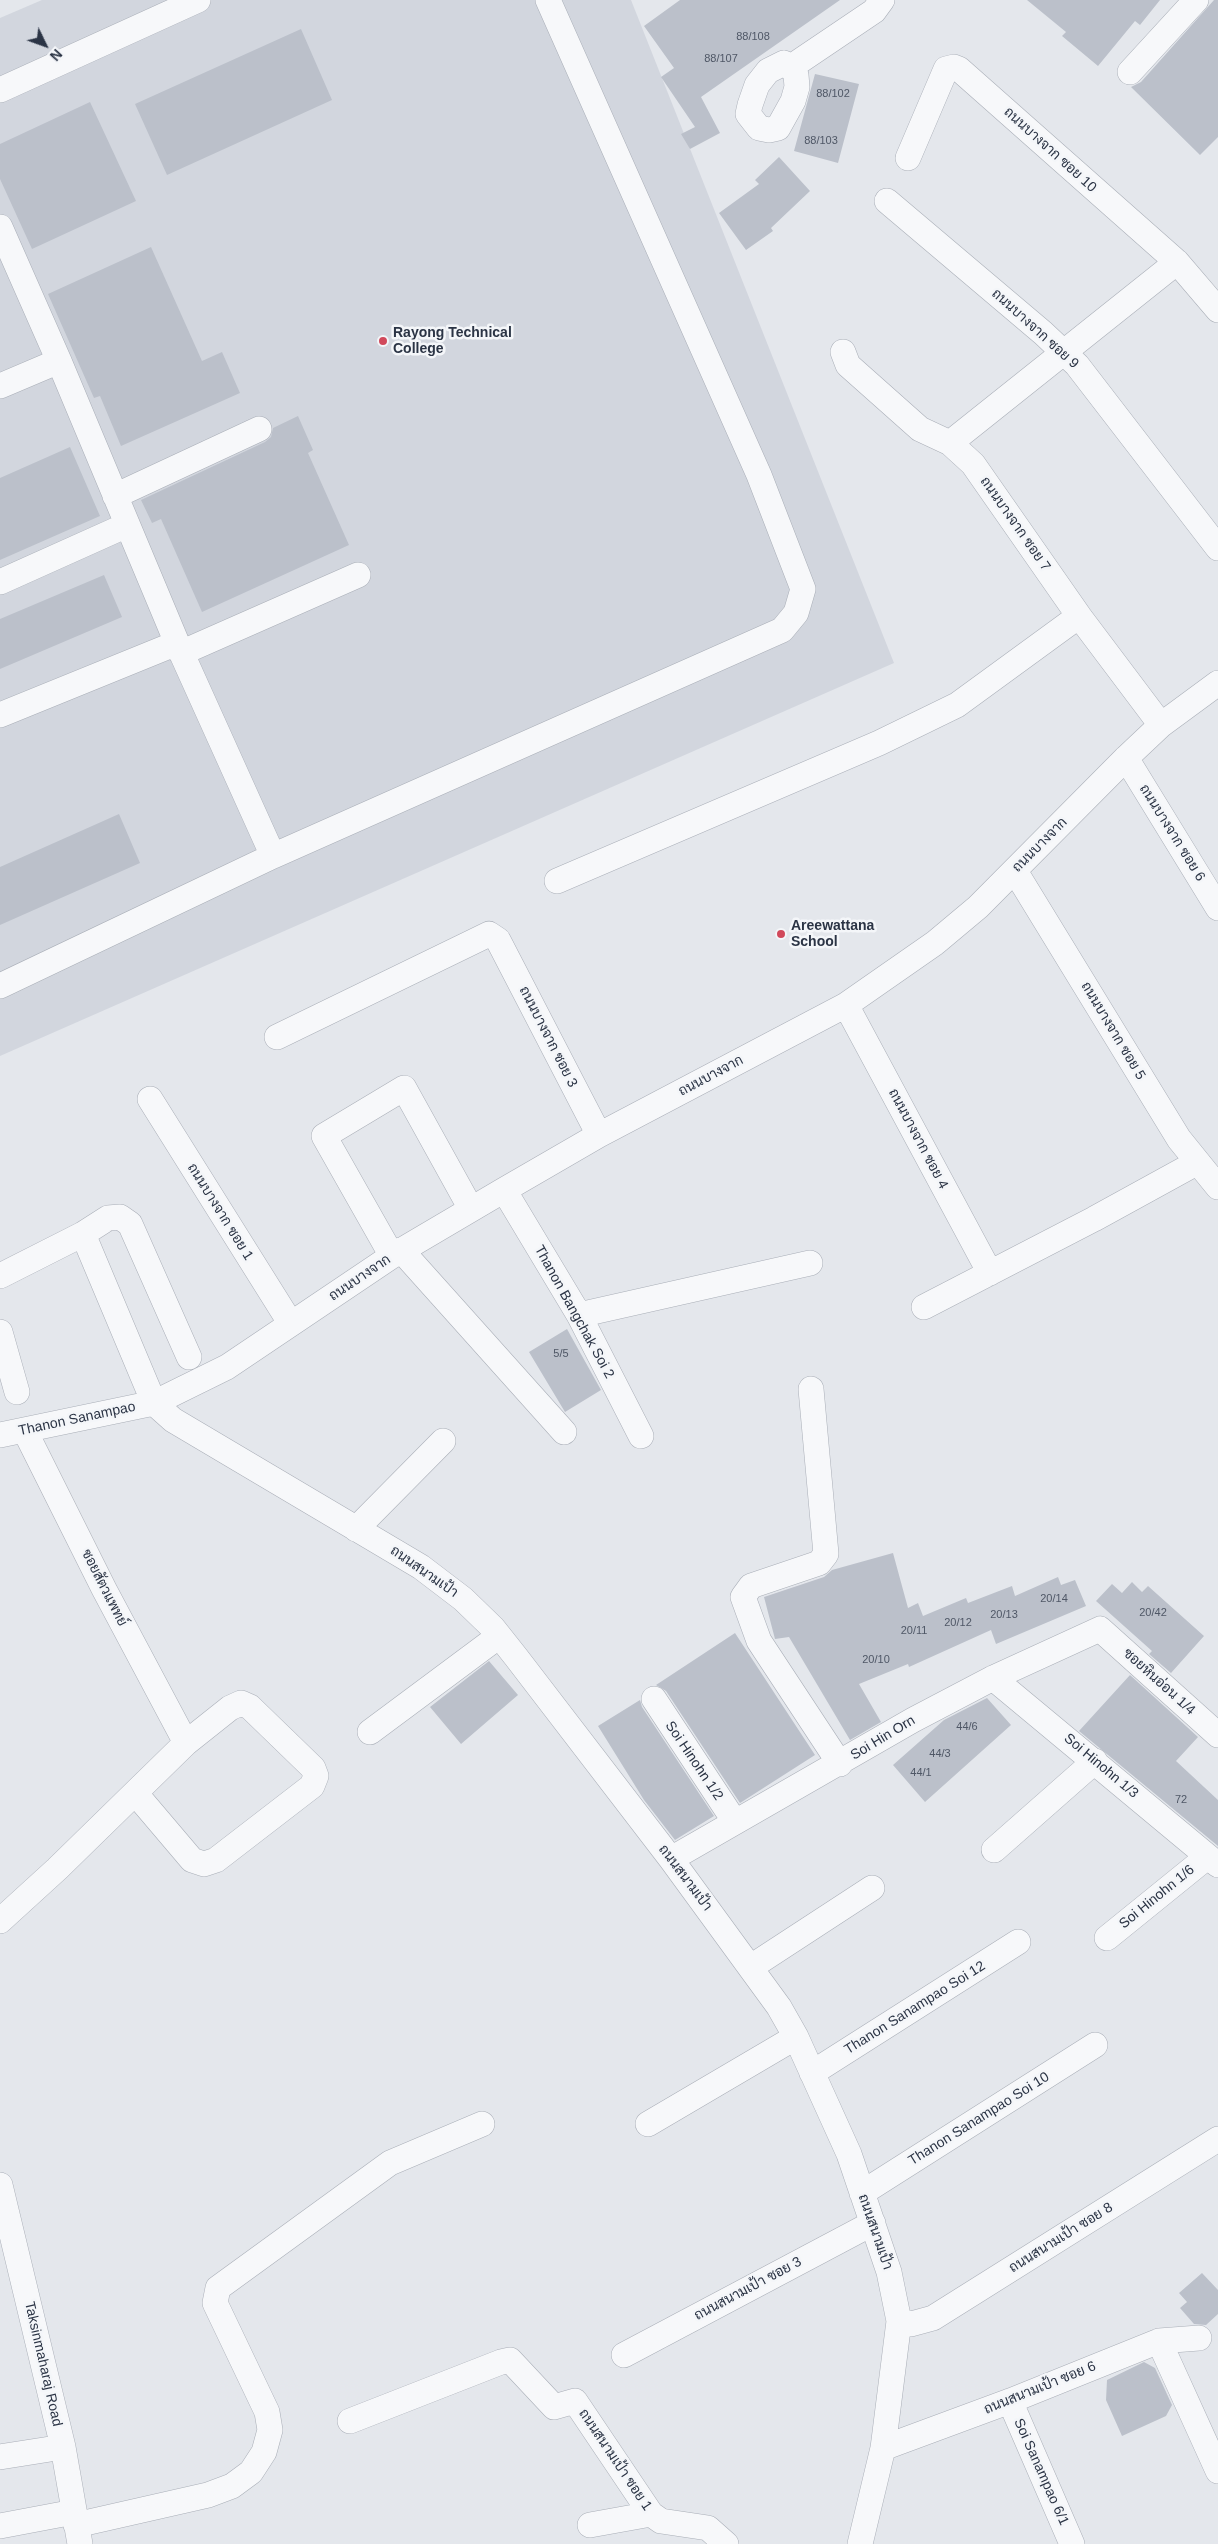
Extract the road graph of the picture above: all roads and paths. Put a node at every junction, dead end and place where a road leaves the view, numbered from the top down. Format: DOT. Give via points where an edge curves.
graph roads {
  1 [pos="198,0"];
  2 [pos="548,0"];
  3 [pos="882,0"];
  4 [pos="1196,0"];
  5 [pos="791,67"];
  6 [pos="1130,72"];
  7 [pos="0,90"];
  8 [pos="908,158"];
  9 [pos="887,202"];
  10 [pos="0,227"];
  11 [pos="1177,262"];
  12 [pos="1218,310"];
  13 [pos="843,352"];
  14 [pos="1065,353"];
  15 [pos="59,361"];
  16 [pos="0,386"];
  17 [pos="259,430"];
  18 [pos="950,443"];
  19 [pos="115,496"];
  20 [pos="127,525"];
  21 [pos="1218,548"];
  22 [pos="358,575"];
  23 [pos="0,582"];
  24 [pos="1079,616"];
  25 [pos="179,648"];
  26 [pos="1218,683"];
  27 [pos="0,715"];
  28 [pos="1161,725"];
  29 [pos="1126,758"];
  30 [pos="273,856"];
  31 [pos="1015,871"];
  32 [pos="557,881"];
  33 [pos="1218,908"];
  34 [pos="0,986"];
  35 [pos="846,1005"];
  36 [pos="277,1037"];
  37 [pos="150,1099"];
  38 [pos="599,1135"];
  39 [pos="1196,1163"];
  40 [pos="1218,1187"];
  41 [pos="504,1190"];
  42 [pos="471,1209"];
  43 [pos="83,1234"];
  44 [pos="397,1253"];
  45 [pos="810,1263"];
  46 [pos="990,1273"];
  47 [pos="0,1276"];
  48 [pos="924,1307"];
  49 [pos="579,1315"];
  50 [pos="291,1324"];
  51 [pos="0,1332"];
  52 [pos="189,1357"];
  53 [pos="811,1389"];
  54 [pos="17,1392"];
  55 [pos="154,1403"];
  56 [pos="26,1431"];
  57 [pos="564,1432"];
  58 [pos="0,1435"];
  59 [pos="641,1436"];
  60 [pos="443,1441"];
  61 [pos="356,1529"];
  62 [pos="1100,1629"];
  63 [pos="499,1636"];
  64 [pos="994,1678"];
  65 [pos="654,1699"];
  66 [pos="370,1732"];
  67 [pos="1218,1735"];
  68 [pos="186,1744"];
  69 [pos="1095,1761"];
  70 [pos="840,1764"];
  71 [pos="136,1794"];
  72 [pos="735,1822"];
  73 [pos="994,1850"];
  74 [pos="671,1859"];
  75 [pos="1213,1861"];
  76 [pos="872,1888"];
  77 [pos="0,1921"];
  78 [pos="1107,1938"];
  79 [pos="1018,1942"];
  80 [pos="751,1967"];
  81 [pos="796,2037"];
  82 [pos="1095,2045"];
  83 [pos="812,2073"];
  84 [pos="482,2124"];
  85 [pos="648,2124"];
  86 [pos="1218,2139"];
  87 [pos="0,2185"];
  88 [pos="862,2193"];
  89 [pos="873,2224"];
  90 [pos="899,2321"];
  91 [pos="1198,2338"];
  92 [pos="1159,2340"];
  93 [pos="624,2355"];
  94 [pos="1010,2401"];
  95 [pos="350,2421"];
  96 [pos="63,2447"];
  97 [pos="883,2448"];
  98 [pos="0,2457"];
  99 [pos="1218,2471"];
  100 [pos="651,2514"];
  101 [pos="590,2525"];
  102 [pos="0,2526"];
  103 [pos="77,2527"];
  104 [pos="726,2544"];
  105 [pos="860,2544"];
  106 [pos="1072,2544"];
  1 -- 7 [label="street"];
  2 -- 30 [label="street" via="759,475 802,589 796,612 782,630"];
  3 -- 5 [label="street" via="874,11"];
  4 -- 6 [label="street"];
  8 -- 11 [label="street, ถนนบางจาก ซอย 10" via="946,69 954,66"];
  9 -- 14 [label="street, ถนนบางจาก ซอย 9"];
  10 -- 15 [label="street"];
  11 -- 12 [label="street, ถนนบางจาก ซอย 10"];
  11 -- 14 [label="street"];
  13 -- 18 [label="street, ถนนบางจาก ซอย 7" via="848,365 920,429"];
  14 -- 18 [label="street"];
  14 -- 21 [label="street, ถนนบางจาก ซอย 9"];
  15 -- 16 [label="street"];
  15 -- 19 [label="street"];
  17 -- 19 [label="street"];
  18 -- 24 [label="street, ถนนบางจาก ซอย 7" via="973,464"];
  19 -- 20 [label="street"];
  20 -- 23 [label="street"];
  20 -- 25 [label="street"];
  22 -- 25 [label="street"];
  24 -- 28 [label="street, ถนนบางจาก ซอย 7"];
  24 -- 32 [label="street" via="957,705 879,743"];
  25 -- 27 [label="street"];
  25 -- 30 [label="street"];
  26 -- 28 [label="street, ถนนบางจาก"];
  28 -- 29 [label="street, ถนนบางจาก"];
  29 -- 31 [label="street, ถนนบางจาก"];
  29 -- 33 [label="street, ถนนบางจาก ซอย 6"];
  30 -- 34 [label="street"];
  31 -- 35 [label="street, ถนนบางจาก" via="934,943"];
  31 -- 39 [label="street, ถนนบางจาก ซอย 5"];
  35 -- 38 [label="street, ถนนบางจาก"];
  35 -- 46 [label="street, ถนนบางจาก ซอย 4"];
  36 -- 38 [label="street, ถนนบางจาก ซอย 3" via="489,934 498,940"];
  37 -- 50 [label="street, ถนนบางจาก ซอย 1"];
  38 -- 41 [label="street, ถนนบางจาก"];
  39 -- 40 [label="street, ถนนบางจาก ซอย 5"];
  39 -- 46 [label="street"];
  41 -- 42 [label="street, ถนนบางจาก"];
  41 -- 49 [label="street, Thanon Bangchak Soi 2"];
  42 -- 44 [label="street, ถนนบางจาก"];
  42 -- 44 [label="street" via="404,1088 324,1136"];
  43 -- 47 [label="street"];
  43 -- 52 [label="street" via="108,1218 120,1217 130,1224"];
  43 -- 55 [label="street"];
  44 -- 50 [label="street, ถนนบางจาก"];
  44 -- 57 [label="street"];
  45 -- 49 [label="street"];
  46 -- 48 [label="street"];
  49 -- 59 [label="street, Thanon Bangchak Soi 2"];
  50 -- 55 [label="street, ถนนบางจาก" via="227,1367"];
  51 -- 54 [label="street"];
  53 -- 70 [label="street" via="826,1554 819,1563 751,1586 743,1597 759,1640"];
  55 -- 56 [label="street, Thanon Sanampao"];
  55 -- 61 [label="street, ถนนสนามเป้า" via="173,1420"];
  56 -- 58 [label="street, Thanon Sanampao"];
  56 -- 68 [label="street, ซอยสัตวแพทย์"];
  60 -- 61 [label="street"];
  61 -- 63 [label="street, ถนนสนามเป้า" via="422,1567 463,1599"];
  62 -- 64 [label="street, Soi Hin Orn"];
  62 -- 67 [label="street, ซอยหินอ่อน 1/4"];
  63 -- 66 [label="street"];
  63 -- 74 [label="street, ถนนสนามเป้า"];
  64 -- 69 [label="street, Soi Hinohn 1/3"];
  64 -- 70 [label="street, Soi Hin Orn" via="913,1720"];
  65 -- 72 [label="street, Soi Hinohn 1/2"];
  68 -- 71 [label="street"];
  68 -- 71 [label="street" via="230,1708 241,1703 257,1713 313,1768 316,1776 312,1786 216,1860 204,1864 192,1860"];
  69 -- 73 [label="street"];
  69 -- 75 [label="street, Soi Hinohn 1/3"];
  70 -- 72 [label="street, Soi Hin Orn"];
  71 -- 77 [label="street"];
  72 -- 74 [label="street, Soi Hin Orn"];
  74 -- 80 [label="street, ถนนสนามเป้า"];
  75 -- 78 [label="street, Soi Hinohn 1/6"];
  76 -- 80 [label="street"];
  79 -- 83 [label="street, Thanon Sanampao Soi 12"];
  80 -- 81 [label="street, ถนนสนามเป้า"];
  81 -- 83 [label="street, ถนนสนามเป้า"];
  81 -- 85 [label="street"];
  82 -- 88 [label="street, Thanon Sanampao Soi 10"];
  83 -- 88 [label="street, ถนนสนามเป้า" via="849,2154"];
  84 -- 103 [label="street" via="390,2163 218,2288 215,2303 266,2412 270,2430 264,2452 251,2472 232,2486 208,2495"];
  86 -- 90 [label="street, ถนนสนามเป้า ซอย 8" via="933,2318 911,2324"];
  87 -- 96 [label="street, Taksinmaharaj Road"];
  88 -- 89 [label="street, ถนนสนามเป้า"];
  89 -- 90 [label="street, ถนนสนามเป้า" via="889,2272"];
  89 -- 93 [label="street, ถนนสนามเป้า ซอย 3"];
  90 -- 97 [label="street, ถนนสนามเป้า"];
  91 -- 92 [label="street, ถนนสนามเป้า ซอย 6"];
  92 -- 94 [label="street, ถนนสนามเป้า ซอย 6"];
  92 -- 99 [label="street"];
  94 -- 97 [label="street, ถนนสนามเป้า ซอย 6"];
  94 -- 106 [label="street, Soi Sanampao 6/1"];
  95 -- 100 [label="street, ถนนสนามเป้า ซอย 1" via="510,2360 554,2407 575,2401"];
  96 -- 98 [label="street"];
  96 -- 103 [label="street, Taksinmaharaj Road"];
  97 -- 105 [label="street, ถนนสนามเป้า"];
  100 -- 101 [label="street"];
  100 -- 104 [label="street, ถนนสนามเป้า ซอย 1" via="661,2521 708,2528"];
  102 -- 103 [label="street"];
}
